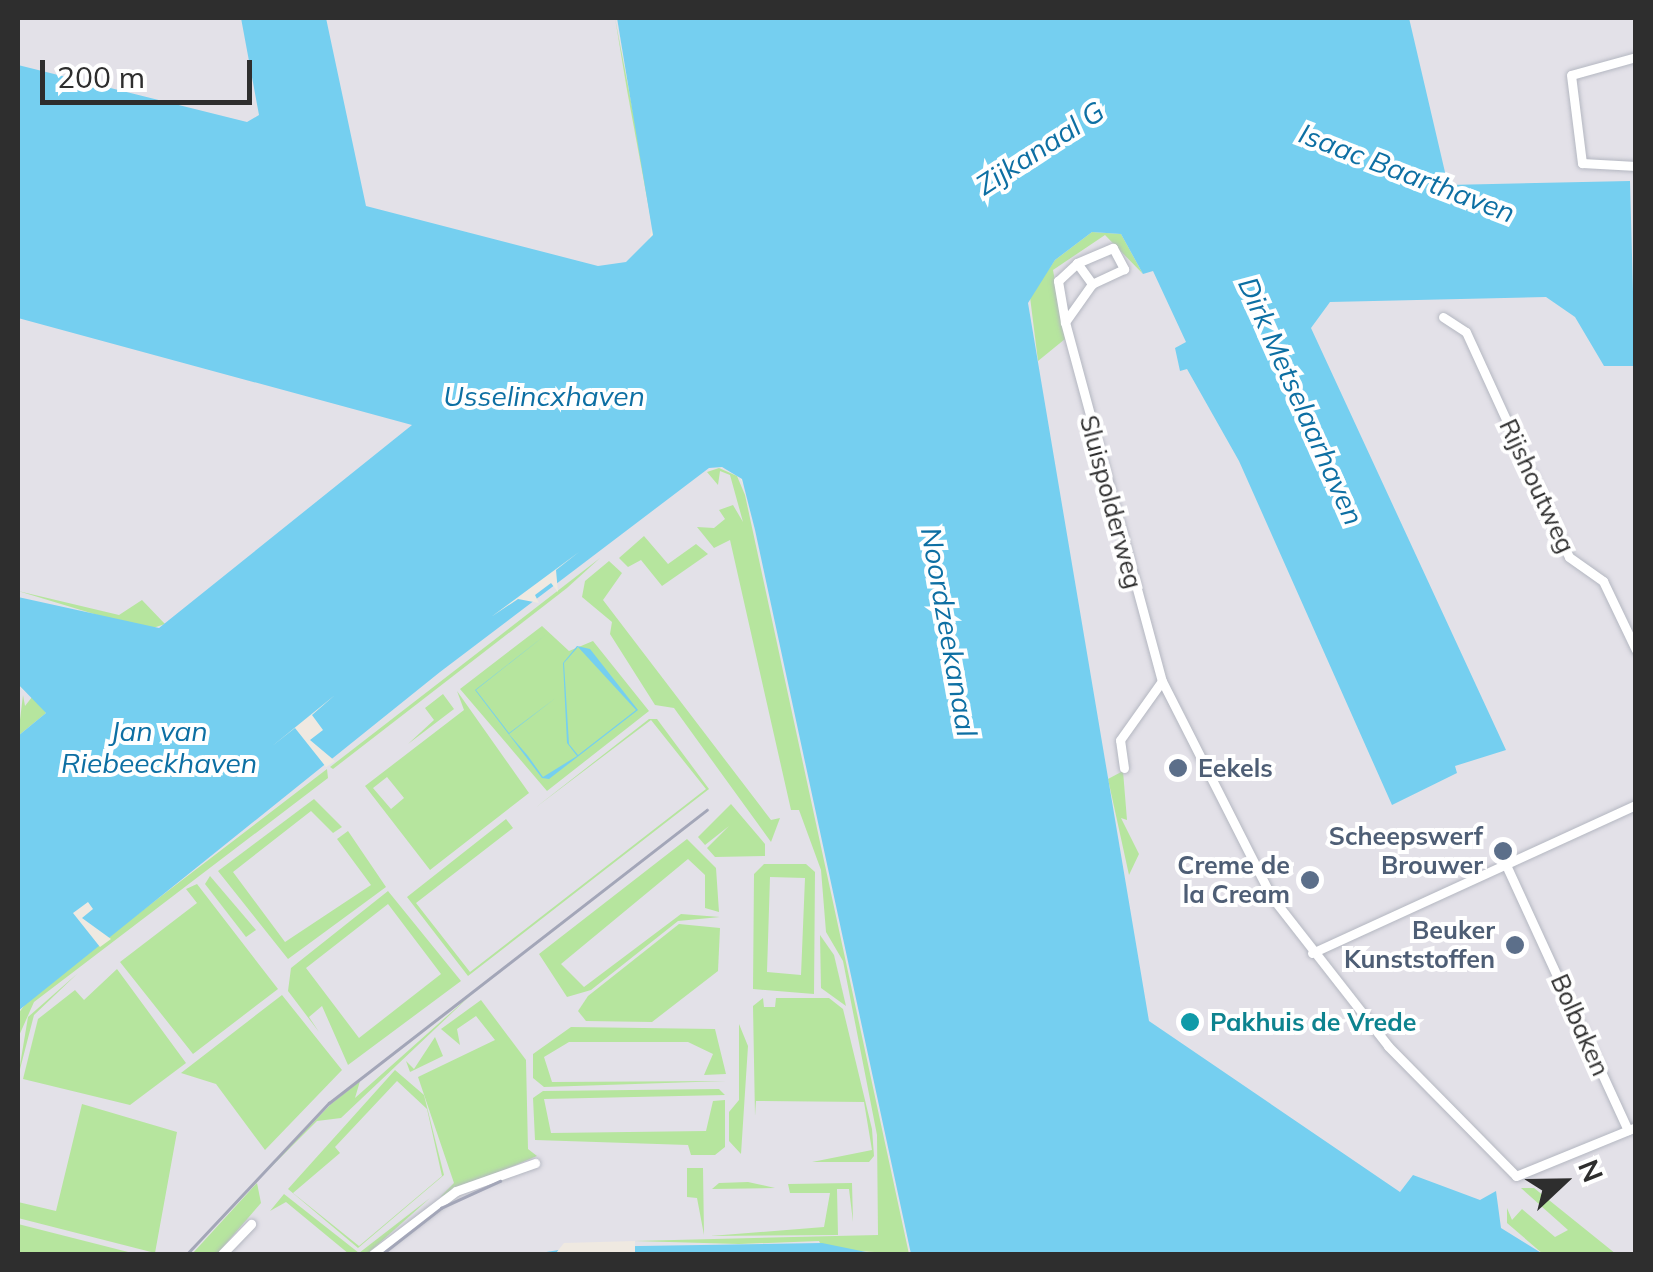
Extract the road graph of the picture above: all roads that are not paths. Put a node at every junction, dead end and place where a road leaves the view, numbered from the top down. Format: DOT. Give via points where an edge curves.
graph roads {
  1 [pos="1636,56"];
  2 [pos="1636,166"];
  3 [pos="1077,262"];
  4 [pos="1092,284"];
  5 [pos="1442,317"];
  6 [pos="1065,322"];
  7 [pos="1636,650"];
  8 [pos="1162,681"];
  9 [pos="1124,768"];
  10 [pos="1636,804"];
  11 [pos="1506,865"];
  12 [pos="1312,953"];
  13 [pos="1632,1129"];
  14 [pos="535,1163"];
  15 [pos="251,1224"];
  16 [pos="222,1254"];
  17 [pos="373,1254"];
  1 -- 2 [label="street" via="1571,75 1582,162"];
  3 -- 4 [label="street"];
  3 -- 4 [label="street" via="1103,248 1122,257 1124,268"];
  3 -- 6 [label="street, Sluispolderweg" via="1058,281"];
  4 -- 6 [label="street"];
  5 -- 7 [label="street, Rijshoutweg" via="1466,332 1569,557 1603,582"];
  6 -- 8 [label="street, Sluispolderweg"];
  8 -- 9 [label="street" via="1120,740"];
  8 -- 12 [label="street, Sluispolderweg" via="1238,841"];
  10 -- 11 [label="street"];
  11 -- 12 [label="street"];
  11 -- 13 [label="street, Bolbaken"];
  12 -- 13 [label="street, Sluispolderweg" via="1420,1082 1516,1176"];
  14 -- 17 [label="street" via="456,1192"];
  15 -- 16 [label="street"];
}
